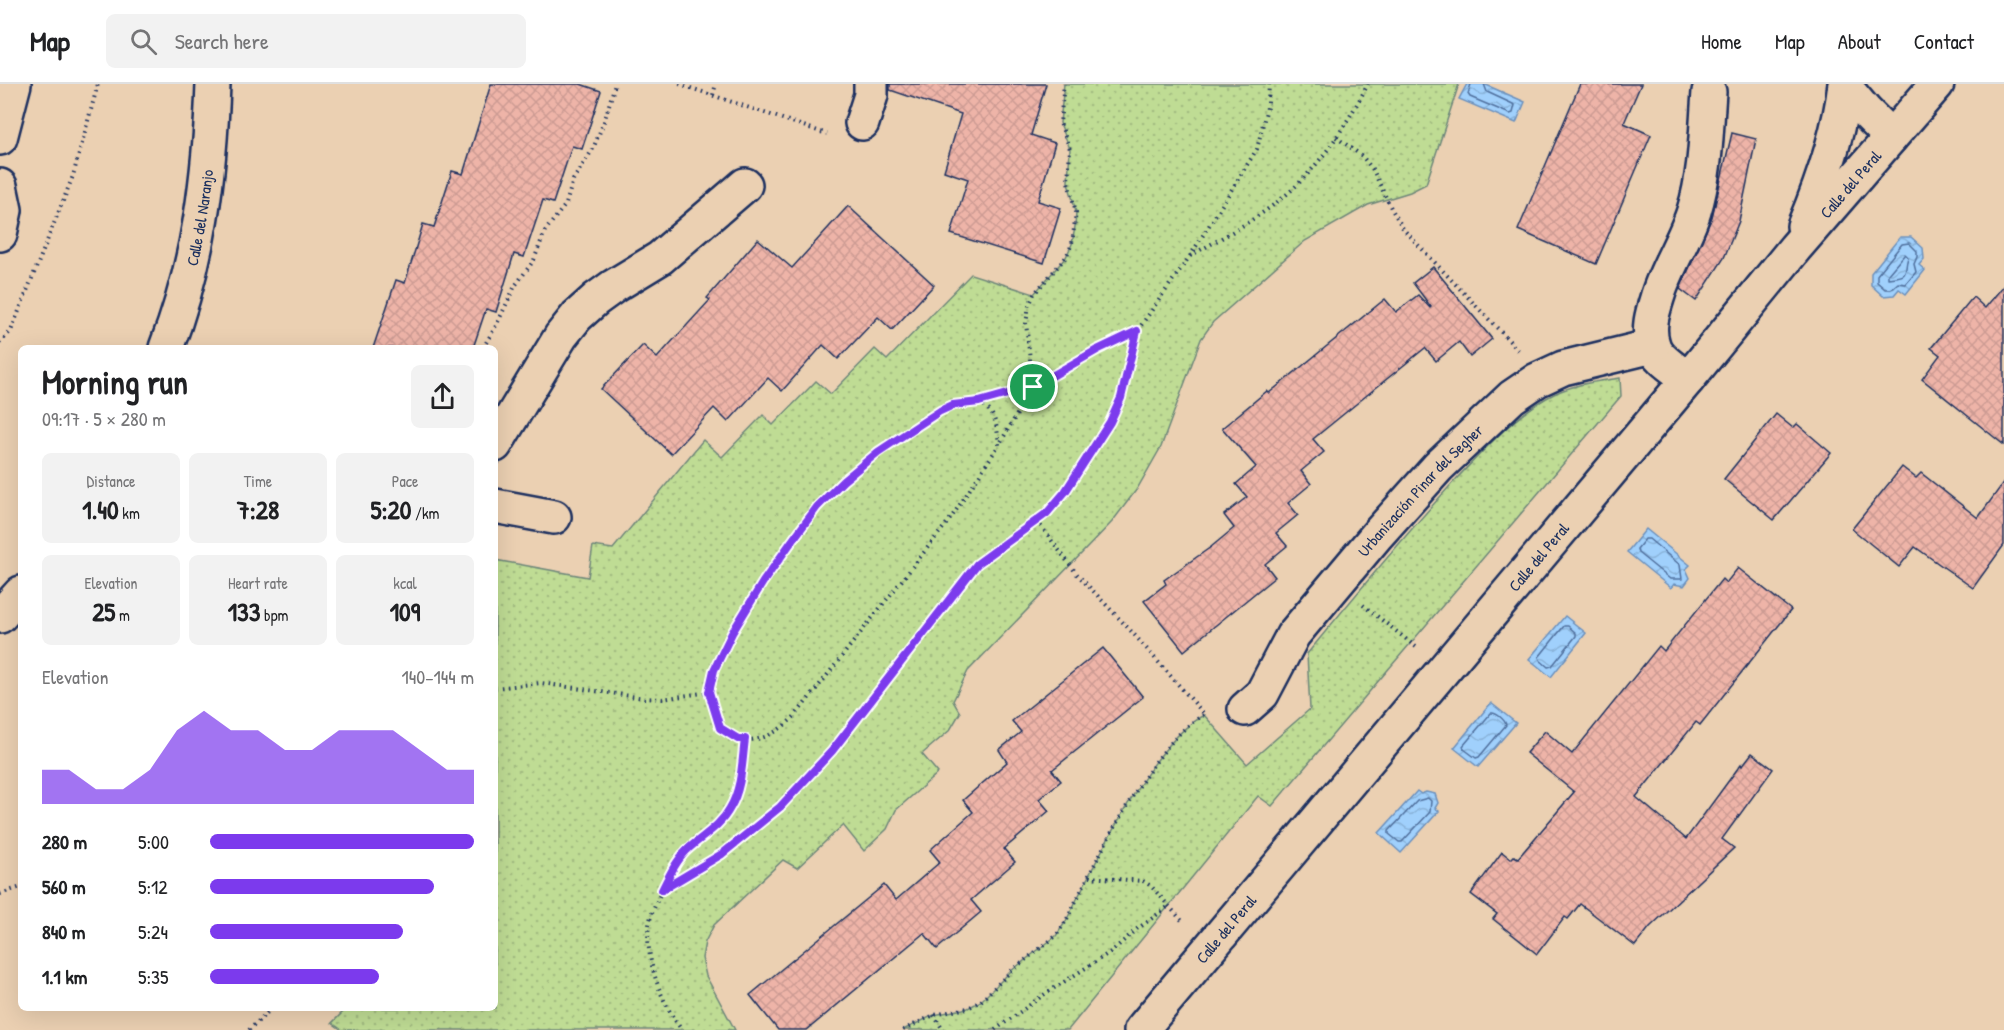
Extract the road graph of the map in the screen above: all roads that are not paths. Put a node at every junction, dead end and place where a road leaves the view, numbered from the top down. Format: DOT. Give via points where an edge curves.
graph roads {
  1 [pos="14,84"];
  2 [pos="213,84"];
  3 [pos="871,84"];
  4 [pos="1937,84"];
  5 [pos="1845,85"];
  6 [pos="1709,92"];
  7 [pos="862,123"];
  8 [pos="1891,137"];
  9 [pos="0,138"];
  10 [pos="746,185"];
  11 [pos="0,186"];
  12 [pos="0,234"];
  13 [pos="1795,248"];
  14 [pos="167,345"];
  15 [pos="1653,346"];
  16 [pos="1688,379"];
  17 [pos="498,440"];
  18 [pos="498,507"];
  19 [pos="554,517"];
  20 [pos="18,596"];
  21 [pos="0,616"];
  22 [pos="1245,708"];
  23 [pos="1141,1030"];
  1 -- 9 [label="street"];
  2 -- 14 [label="street, Calle del Naranjo" via="200,226"];
  3 -- 7 [label="street"];
  4 -- 8 [label="street, Calle del Peral"];
  5 -- 8 [label="street"];
  5 -- 13 [label="street" via="1814,202"];
  6 -- 15 [label="street" via="1700,187 1690,221 1662,281 1652,316"];
  8 -- 13 [label="street, Calle del Peral"];
  10 -- 17 [label="street" via="660,258 614,286 577,316"];
  11 -- 12 [label="street" via="5,210"];
  13 -- 16 [label="street, Calle del Peral"];
  15 -- 16 [label="street" via="1659,356"];
  15 -- 22 [label="street, Urbanización Pinar del Segher" via="1563,368 1512,397 1437,467 1337,583 1293,635 1262,694"];
  16 -- 23 [label="street, Calle del Peral"];
  18 -- 19 [label="street"];
  20 -- 21 [label="street"];
}
